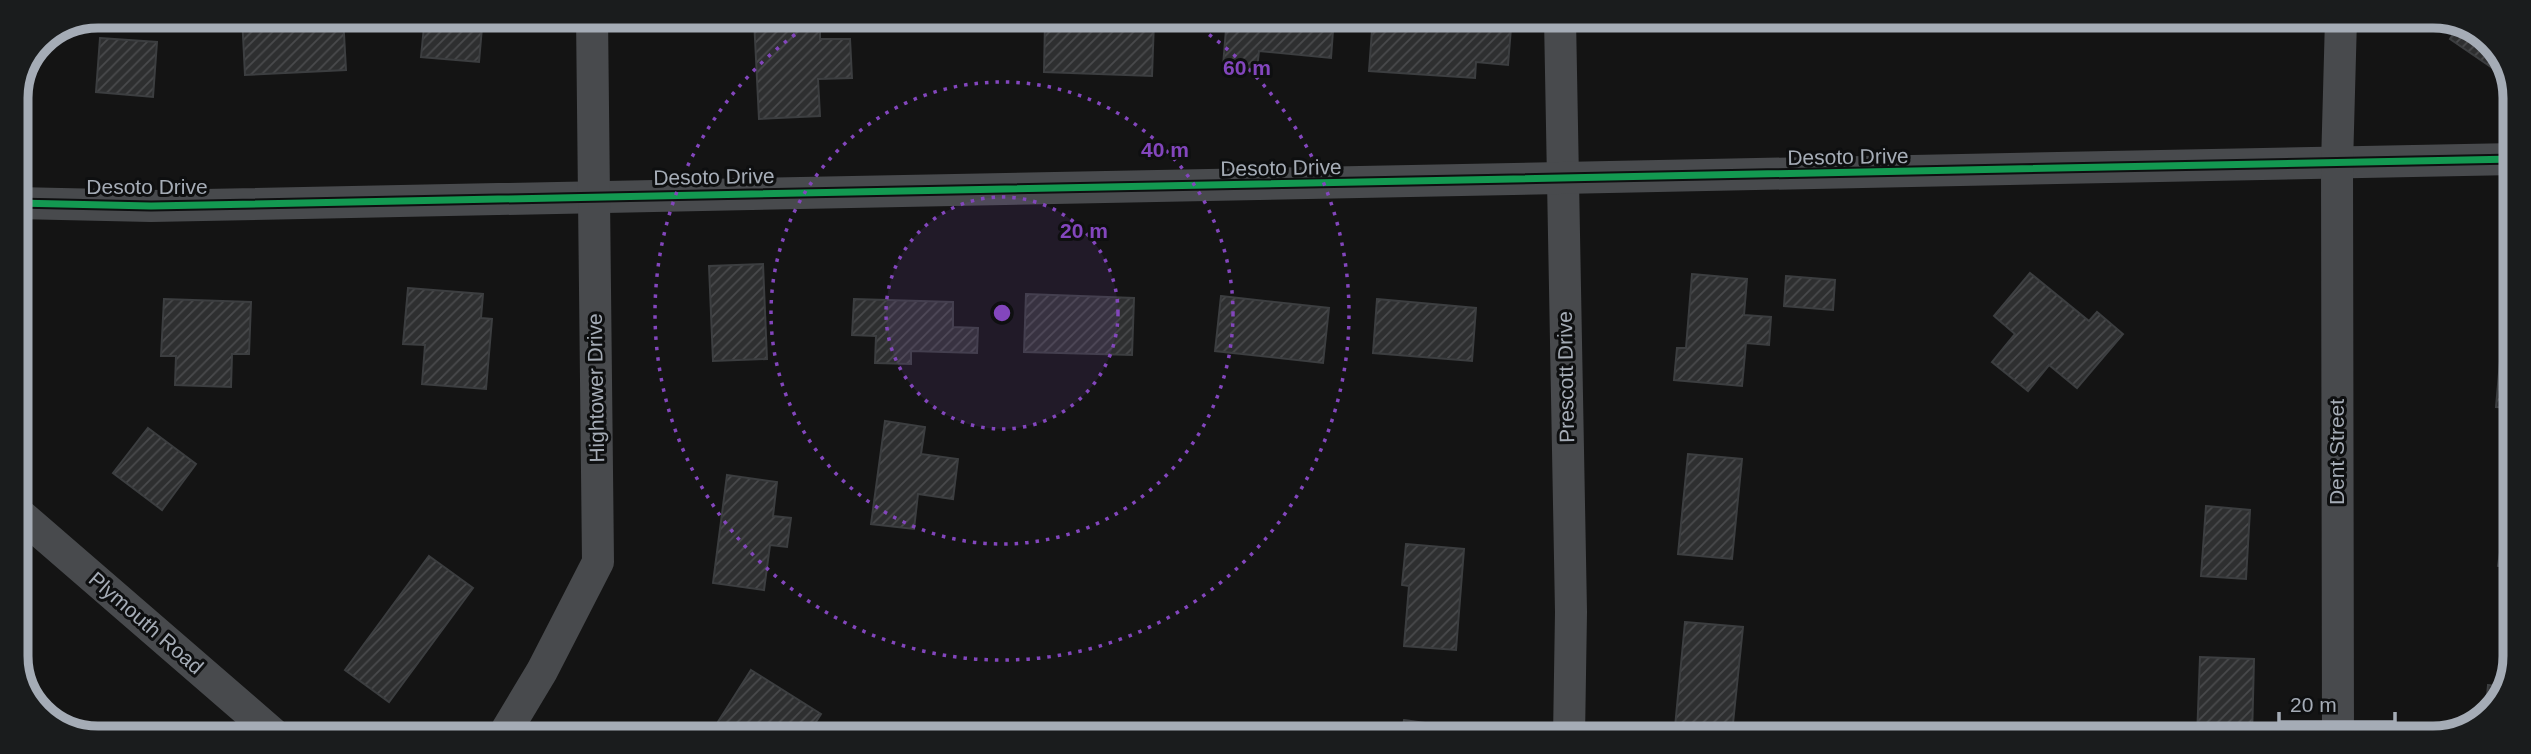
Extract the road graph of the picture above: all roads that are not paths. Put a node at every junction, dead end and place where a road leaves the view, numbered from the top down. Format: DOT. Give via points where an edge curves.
graph roads {
  1 [pos="592,28"];
  2 [pos="1560,28"];
  3 [pos="2341,28"];
  4 [pos="2503,159"];
  5 [pos="2337,165"];
  6 [pos="1563,180"];
  7 [pos="594,197"];
  8 [pos="28,203"];
  9 [pos="28,521"];
  10 [pos="264,726"];
  11 [pos="509,726"];
  12 [pos="1569,726"];
  13 [pos="2338,726"];
  1 -- 7 [label="street, Hightower Drive"];
  2 -- 6 [label="street, Prescott Drive"];
  3 -- 5 [label="street, Dent Street"];
  4 -- 5 [label="street, Desoto Drive"];
  5 -- 6 [label="street, Desoto Drive"];
  5 -- 13 [label="street, Dent Street"];
  6 -- 7 [label="street, Desoto Drive"];
  6 -- 12 [label="street, Prescott Drive"];
  7 -- 8 [label="street, Desoto Drive" via="151,206"];
  7 -- 11 [label="street, Hightower Drive" via="597,562"];
  9 -- 10 [label="street, Plymouth Road"];
}
